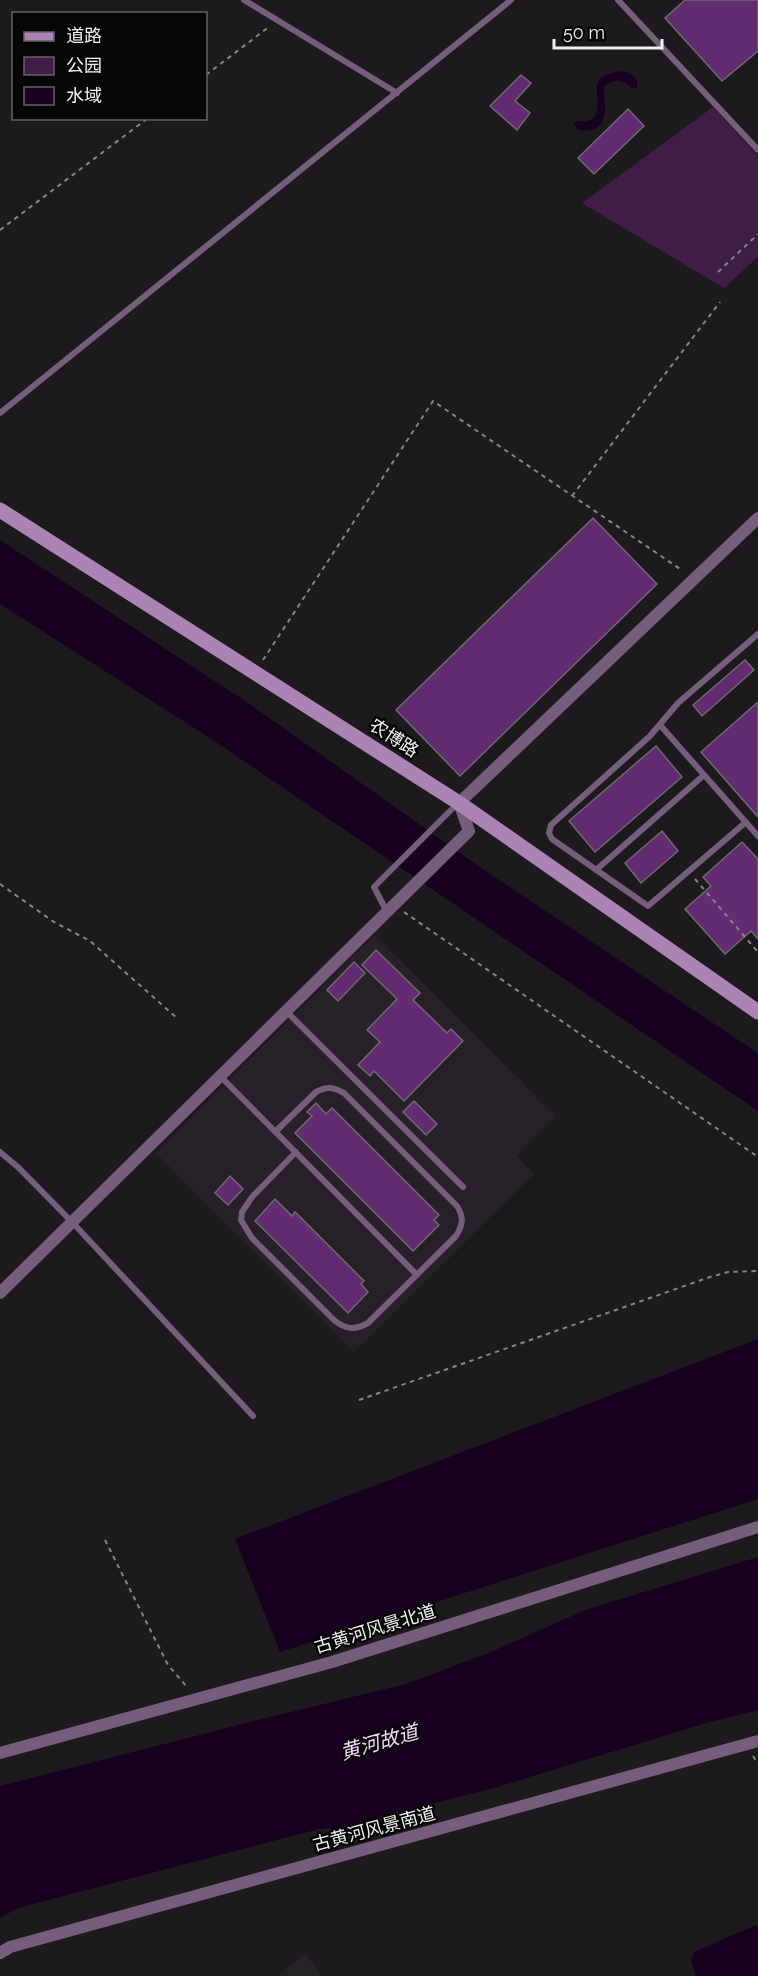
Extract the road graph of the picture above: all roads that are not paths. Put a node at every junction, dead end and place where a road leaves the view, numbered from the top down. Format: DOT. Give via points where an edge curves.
graph roads {
  1 [pos="244,0"];
  2 [pos="511,0"];
  3 [pos="618,0"];
  4 [pos="397,93"];
  5 [pos="758,150"];
  6 [pos="0,413"];
  7 [pos="0,510"];
  8 [pos="756,522"];
  9 [pos="758,634"];
  10 [pos="660,725"];
  11 [pos="704,775"];
  12 [pos="459,803"];
  13 [pos="746,822"];
  14 [pos="758,836"];
  15 [pos="596,870"];
  16 [pos="391,909"];
  17 [pos="287,1012"];
  18 [pos="758,1012"];
  19 [pos="221,1077"];
  20 [pos="276,1132"];
  21 [pos="0,1152"];
  22 [pos="296,1152"];
  23 [pos="463,1187"];
  24 [pos="72,1222"];
  25 [pos="417,1275"];
  26 [pos="0,1293"];
  27 [pos="253,1416"];
  28 [pos="758,1527"];
  29 [pos="758,1741"];
  30 [pos="0,1753"];
  31 [pos="0,1953"];
  1 -- 4 [label="lane"];
  2 -- 4 [label="lane"];
  3 -- 5 [label="lane"];
  4 -- 6 [label="lane"];
  7 -- 12 [label="street, 农博路"];
  8 -- 12 [label="street"];
  9 -- 10 [label="lane" via="678,703"];
  10 -- 11 [label="lane"];
  10 -- 15 [label="lane" via="551,825 552,839"];
  11 -- 13 [label="lane"];
  11 -- 15 [label="lane"];
  12 -- 16 [label="street" via="469,831"];
  12 -- 16 [label="lane" via="374,887"];
  12 -- 18 [label="street, 农博路"];
  13 -- 14 [label="lane"];
  13 -- 15 [label="lane" via="648,906"];
  16 -- 17 [label="street"];
  17 -- 19 [label="street"];
  17 -- 23 [label="lane"];
  19 -- 20 [label="lane"];
  19 -- 24 [label="street"];
  20 -- 22 [label="lane"];
  20 -- 25 [label="lane" via="316,1092 337,1089 457,1206 462,1213 460,1229"];
  21 -- 24 [label="lane"];
  22 -- 25 [label="lane"];
  22 -- 25 [label="lane" via="242,1212 245,1228 260,1246 334,1320 349,1329 369,1323"];
  24 -- 26 [label="street"];
  24 -- 27 [label="lane"];
  28 -- 30 [label="street, 古黄河风景北道" via="332,1662"];
  29 -- 31 [label="street, 古黄河风景南道" via="10,1947"];
}
